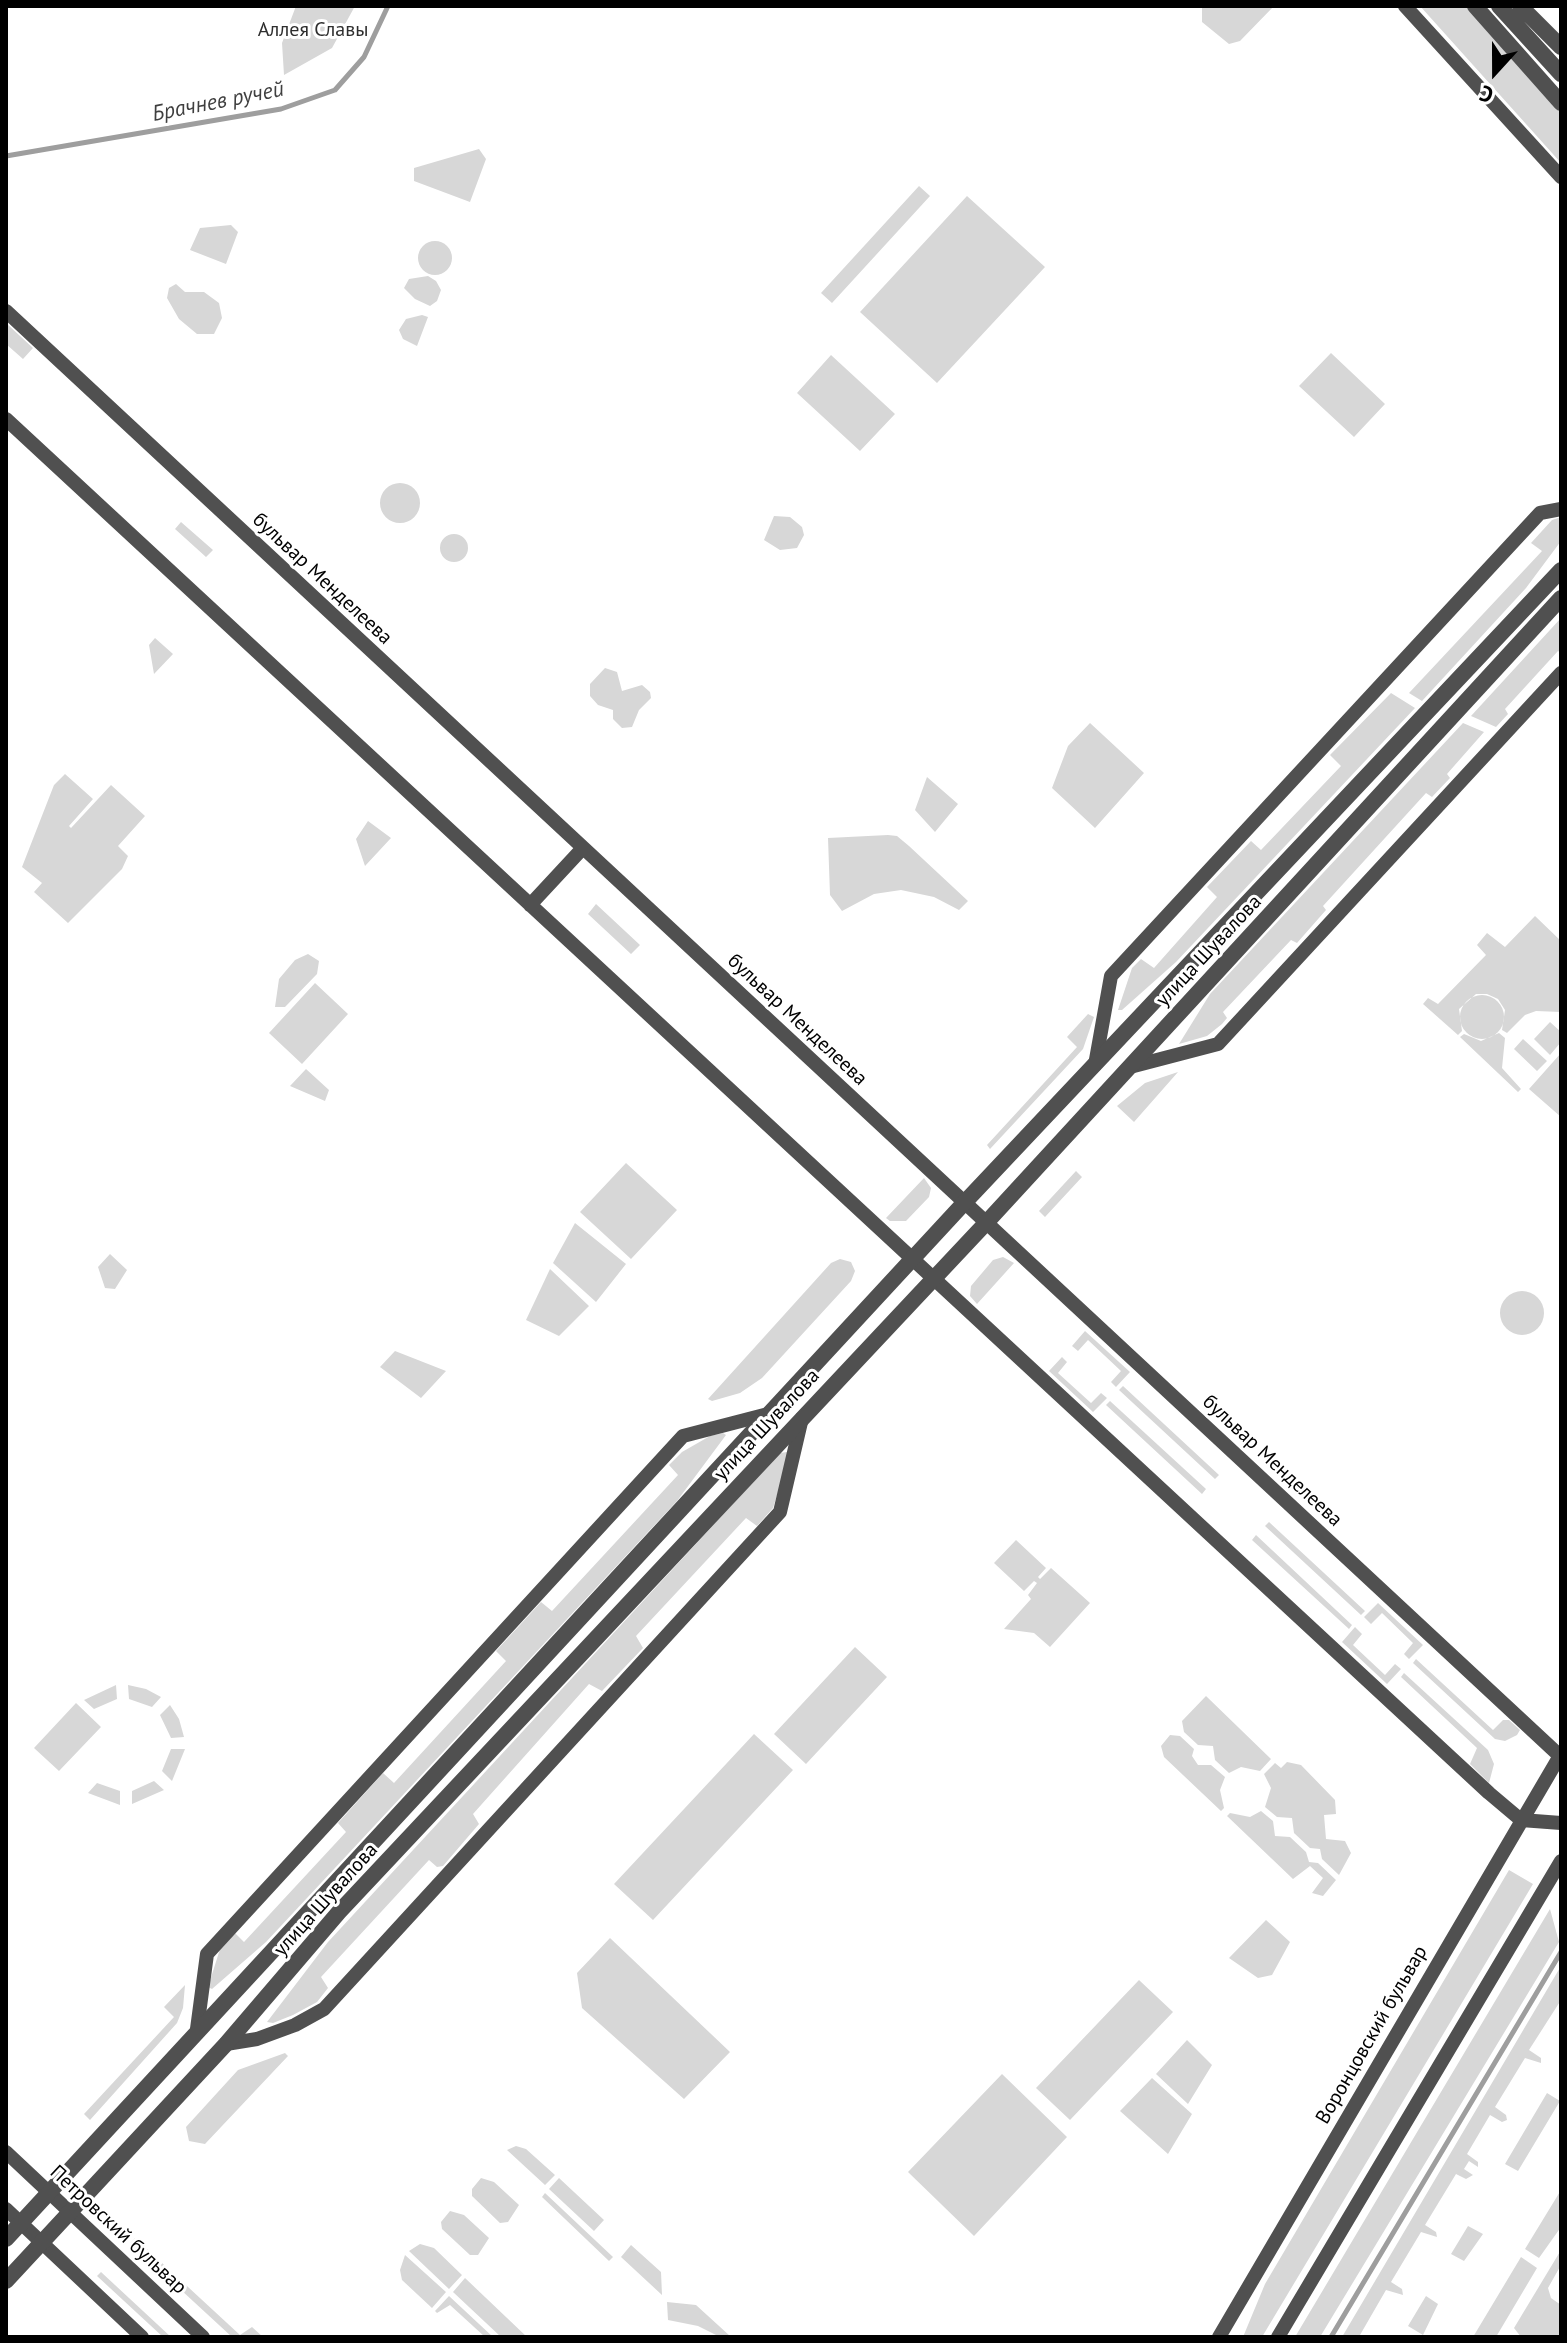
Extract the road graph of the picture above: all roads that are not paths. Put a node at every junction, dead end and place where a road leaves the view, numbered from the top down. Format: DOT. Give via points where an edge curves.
graph roads {
  1 [pos="1405,6"];
  2 [pos="1475,6"];
  3 [pos="1499,6"];
  4 [pos="1520,6"];
  5 [pos="1561,47"];
  6 [pos="1561,74"];
  7 [pos="1561,103"];
  8 [pos="1561,177"];
  9 [pos="6,311"];
  10 [pos="6,419"];
  11 [pos="1561,509"];
  12 [pos="1561,570"];
  13 [pos="1561,598"];
  14 [pos="1561,673"];
  15 [pos="582,849"];
  16 [pos="530,905"];
  17 [pos="1095,1066"];
  18 [pos="1130,1067"];
  19 [pos="965,1202"];
  20 [pos="986,1223"];
  21 [pos="912,1259"];
  22 [pos="934,1278"];
  23 [pos="768,1414"];
  24 [pos="802,1416"];
  25 [pos="1561,1755"];
  26 [pos="1521,1820"];
  27 [pos="1561,1823"];
  28 [pos="1561,1861"];
  29 [pos="197,2029"];
  30 [pos="226,2044"];
  31 [pos="6,2152"];
  32 [pos="49,2193"];
  33 [pos="6,2209"];
  34 [pos="71,2214"];
  35 [pos="21,2223"];
  36 [pos="6,2239"];
  37 [pos="42,2244"];
  38 [pos="6,2281"];
  39 [pos="142,2337"];
  40 [pos="203,2337"];
  41 [pos="1219,2337"];
  42 [pos="1278,2337"];
  1 -- 8 [label="street"];
  2 -- 7 [label="street"];
  3 -- 6 [label="street"];
  4 -- 5 [label="street"];
  9 -- 15 [label="street, бульвар Менделеева"];
  10 -- 16 [label="street"];
  11 -- 17 [label="street" via="1540,513 1111,976"];
  12 -- 17 [label="street, улица Шувалова"];
  13 -- 18 [label="street, улица Шувалова"];
  14 -- 18 [label="street" via="1218,1044"];
  15 -- 16 [label="street"];
  15 -- 19 [label="street, бульвар Менделеева"];
  16 -- 21 [label="street"];
  17 -- 19 [label="street, улица Шувалова"];
  18 -- 20 [label="street, улица Шувалова"];
  19 -- 20 [label="street, бульвар Менделеева"];
  19 -- 21 [label="street, улица Шувалова"];
  20 -- 22 [label="street, улица Шувалова"];
  20 -- 25 [label="street, бульвар Менделеева"];
  21 -- 22 [label="street"];
  21 -- 23 [label="street, улица Шувалова"];
  22 -- 24 [label="street, улица Шувалова"];
  22 -- 26 [label="street"];
  23 -- 29 [label="street, улица Шувалова"];
  23 -- 29 [label="street" via="683,1436 207,1954"];
  24 -- 30 [label="street, улица Шувалова" via="339,1912"];
  24 -- 30 [label="street" via="780,1512 324,2009 270,2034"];
  25 -- 26 [label="street, Воронцовский бульвар"];
  26 -- 27 [label="street"];
  26 -- 41 [label="street, Воронцовский бульвар"];
  28 -- 42 [label="street"];
  29 -- 32 [label="street, улица Шувалова"];
  30 -- 34 [label="street, улица Шувалова"];
  31 -- 32 [label="street, Петровский бульвар"];
  32 -- 34 [label="street, Петровский бульвар"];
  32 -- 35 [label="street, улица Шувалова"];
  33 -- 35 [label="street"];
  34 -- 37 [label="street, улица Шувалова"];
  34 -- 40 [label="street, Петровский бульвар"];
  35 -- 36 [label="street, улица Шувалова"];
  35 -- 37 [label="street"];
  37 -- 38 [label="street, улица Шувалова"];
  37 -- 39 [label="street"];
}
